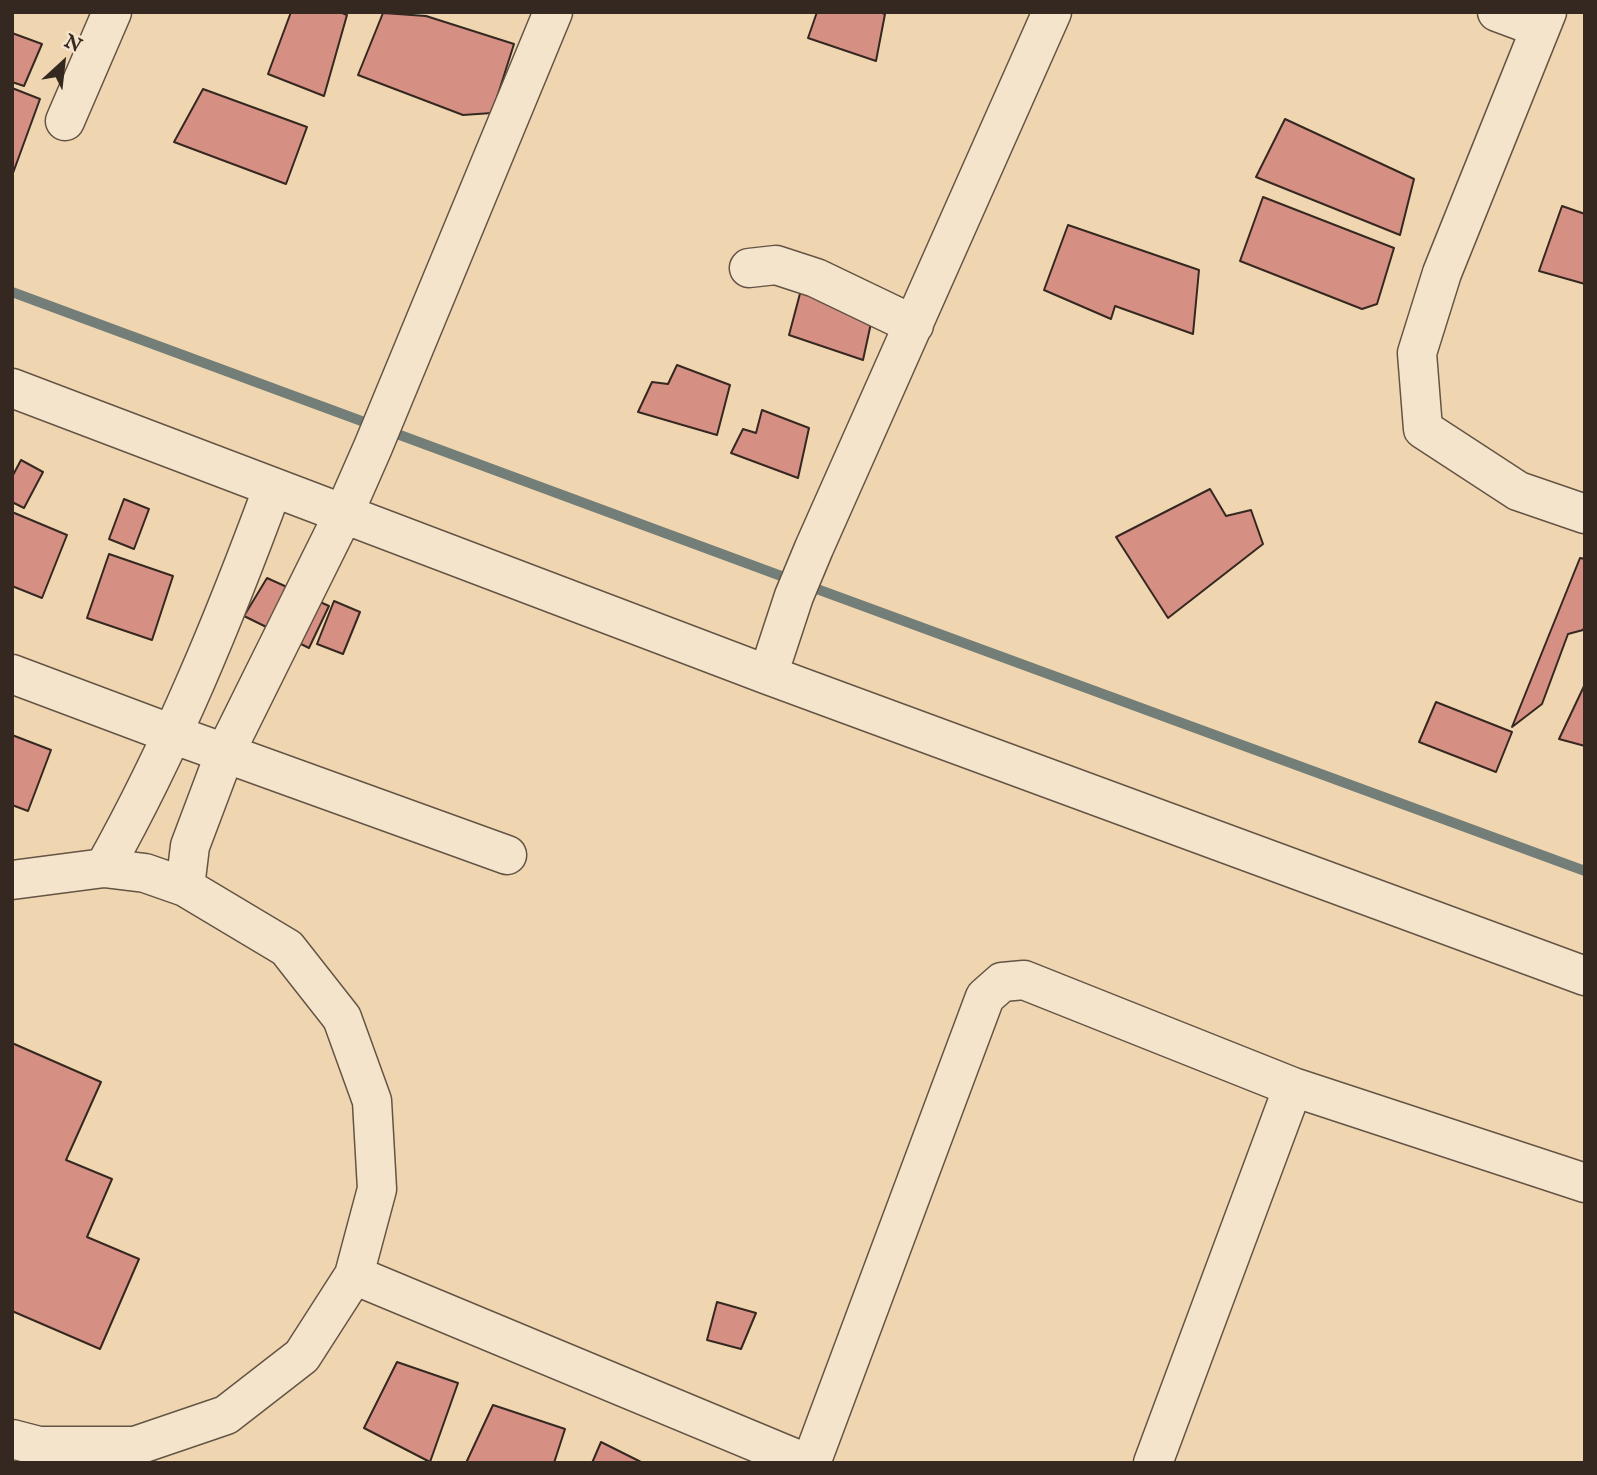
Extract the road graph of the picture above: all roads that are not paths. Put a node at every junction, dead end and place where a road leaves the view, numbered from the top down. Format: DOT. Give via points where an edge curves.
graph roads {
  1 [pos="112,12"];
  2 [pos="553,12"];
  3 [pos="1052,12"];
  4 [pos="1497,12"];
  5 [pos="1544,20"];
  6 [pos="65,121"];
  7 [pos="749,268"];
  8 [pos="914,324"];
  9 [pos="12,388"];
  10 [pos="273,487"];
  11 [pos="344,513"];
  12 [pos="1585,514"];
  13 [pos="12,674"];
  14 [pos="768,675"];
  15 [pos="172,734"];
  16 [pos="225,753"];
  17 [pos="508,855"];
  18 [pos="104,869"];
  19 [pos="12,880"];
  20 [pos="185,887"];
  21 [pos="1585,976"];
  22 [pos="1293,1087"];
  23 [pos="1585,1183"];
  24 [pos="354,1275"];
  25 [pos="12,1439"];
  26 [pos="809,1463"];
  27 [pos="1153,1463"];
  1 -- 6 [label="street"];
  2 -- 11 [label="street"];
  3 -- 8 [label="street"];
  4 -- 5 [label="street"];
  5 -- 12 [label="street" via="1442,273 1417,353 1423,429 1518,491"];
  7 -- 8 [label="street" via="775,265 816,278"];
  8 -- 14 [label="street" via="794,596"];
  9 -- 10 [label="street"];
  10 -- 11 [label="street"];
  10 -- 15 [label="street"];
  11 -- 14 [label="street"];
  11 -- 16 [label="street"];
  13 -- 15 [label="street"];
  14 -- 21 [label="street"];
  15 -- 16 [label="street"];
  15 -- 18 [label="street"];
  16 -- 17 [label="street"];
  16 -- 20 [label="street" via="190,846"];
  18 -- 19 [label="street"];
  18 -- 20 [label="street" via="145,873"];
  20 -- 24 [label="street" via="287,948 342,1018 372,1101 377,1189"];
  22 -- 23 [label="street"];
  22 -- 26 [label="street" via="1024,980 1002,982 985,997"];
  22 -- 27 [label="street"];
  24 -- 25 [label="street" via="302,1356 226,1415 135,1446 38,1446"];
  24 -- 26 [label="street"];
}
